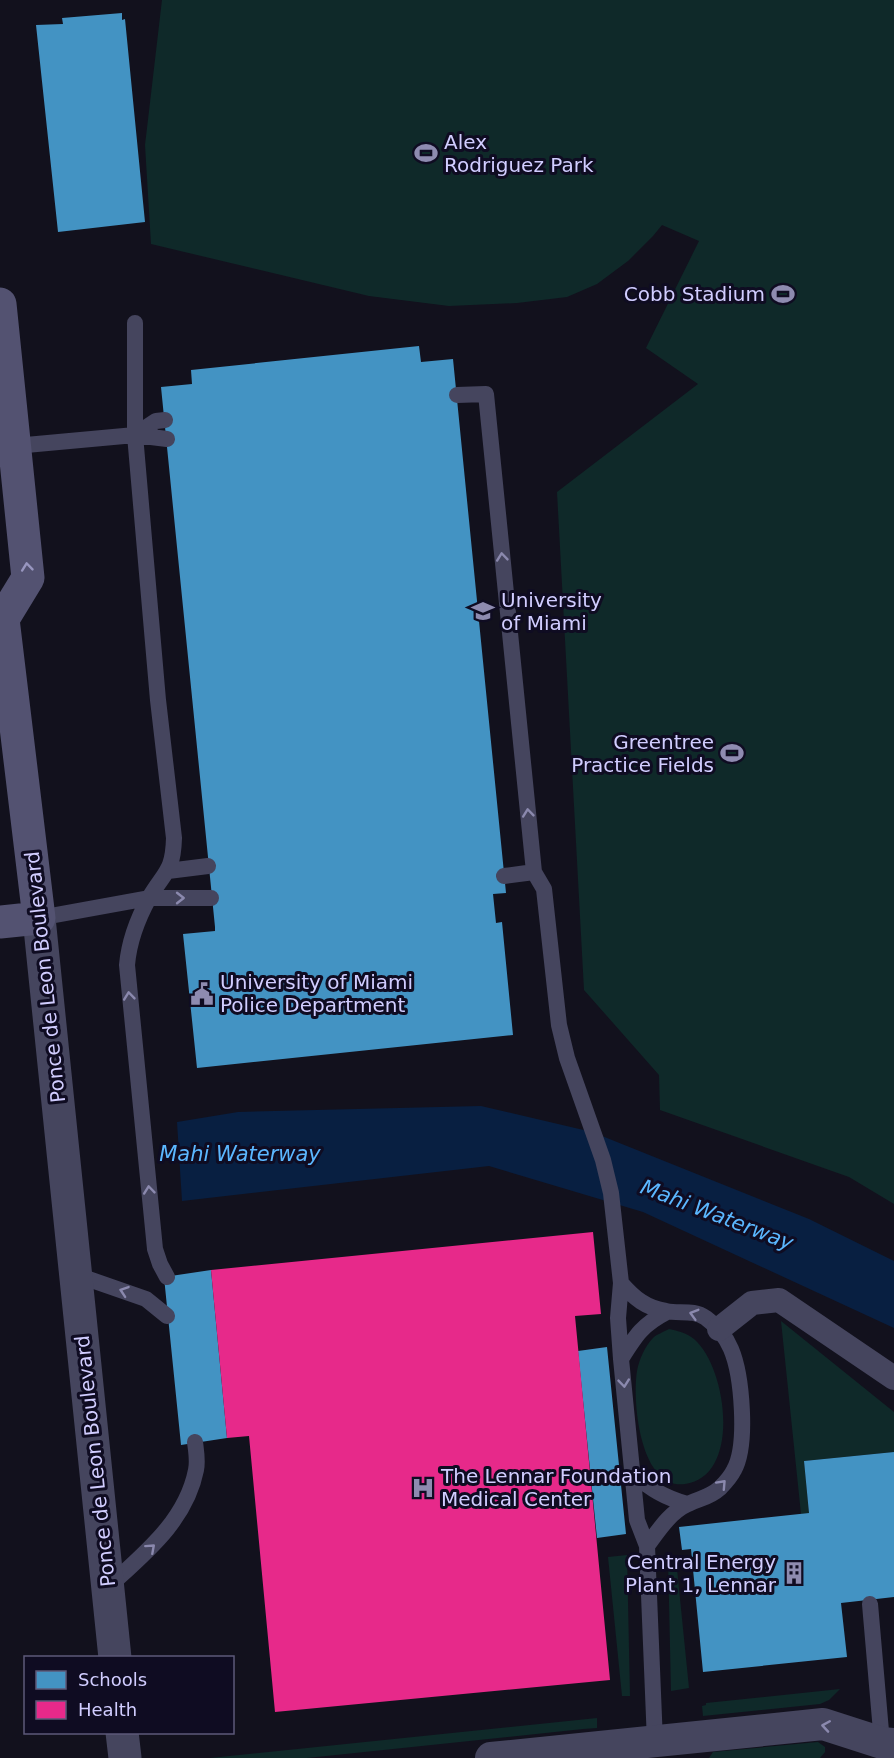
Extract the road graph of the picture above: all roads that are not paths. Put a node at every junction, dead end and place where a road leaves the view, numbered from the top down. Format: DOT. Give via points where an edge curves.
graph roads {
  1 [pos="0,304"];
  2 [pos="135,323"];
  3 [pos="457,395"];
  4 [pos="165,420"];
  5 [pos="135,435"];
  6 [pos="167,439"];
  7 [pos="15,446"];
  8 [pos="1,617"];
  9 [pos="208,866"];
  10 [pos="168,871"];
  11 [pos="534,872"];
  12 [pos="504,876"];
  13 [pos="149,898"];
  14 [pos="211,898"];
  15 [pos="39,918"];
  16 [pos="0,922"];
  17 [pos="77,1275"];
  18 [pos="167,1277"];
  19 [pos="621,1283"];
  20 [pos="667,1312"];
  21 [pos="167,1316"];
  22 [pos="720,1329"];
  23 [pos="621,1359"];
  24 [pos="894,1378"];
  25 [pos="195,1442"];
  26 [pos="633,1474"];
  27 [pos="687,1504"];
  28 [pos="647,1546"];
  29 [pos="108,1587"];
  30 [pos="870,1604"];
  31 [pos="115,1656"];
  32 [pos="122,1734"];
  33 [pos="888,1743"];
  34 [pos="656,1750"];
  35 [pos="125,1758"];
  36 [pos="491,1758"];
  37 [pos="850,1758"];
  1 -- 7 [label="main road, Ponce de Leon Boulevard"];
  2 -- 5 [label="lane"];
  11 -- 3 [label="lane, one-way" via="486,393"];
  4 -- 5 [label="lane" via="156,421"];
  5 -- 6 [label="lane"];
  5 -- 7 [label="lane"];
  5 -- 10 [label="lane" via="174,838"];
  8 -- 7 [label="main road, Ponce de Leon Boulevard, one-way" via="28,578"];
  8 -- 15 [label="main road, Ponce de Leon Boulevard"];
  9 -- 10 [label="lane"];
  10 -- 13 [label="lane"];
  11 -- 12 [label="lane"];
  11 -- 19 [label="lane" via="544,889 559,1025 611,1193"];
  13 -- 14 [label="lane, one-way"];
  13 -- 15 [label="lane"];
  18 -- 13 [label="lane, one-way" via="155,1249 127,965 129,948"];
  15 -- 16 [label="main road"];
  15 -- 17 [label="street, Ponce de Leon Boulevard"];
  21 -- 17 [label="lane, one-way" via="146,1299"];
  17 -- 29 [label="street, Ponce de Leon Boulevard"];
  19 -- 20 [label="lane" via="645,1305"];
  19 -- 23 [label="lane"];
  22 -- 20 [label="lane, one-way" via="689,1311"];
  20 -- 23 [label="lane" via="649,1321"];
  22 -- 24 [label="street" via="752,1303 779,1300"];
  27 -- 22 [label="lane, one-way" via="705,1499 720,1488 735,1470 741,1450 743,1423 738,1373"];
  23 -- 26 [label="lane, one-way"];
  29 -- 25 [label="lane, one-way" via="159,1540 179,1512 197,1468"];
  26 -- 27 [label="lane" via="650,1489"];
  26 -- 28 [label="lane" via="637,1520"];
  27 -- 28 [label="lane" via="671,1515"];
  28 -- 34 [label="lane"];
  29 -- 31 [label="street, Ponce de Leon Boulevard"];
  30 -- 33 [label="lane"];
  32 -- 35 [label="street"];
  33 -- 34 [label="street, one-way" via="823,1724"];
  33 -- 37 [label="street"];
  34 -- 36 [label="street"];
}
